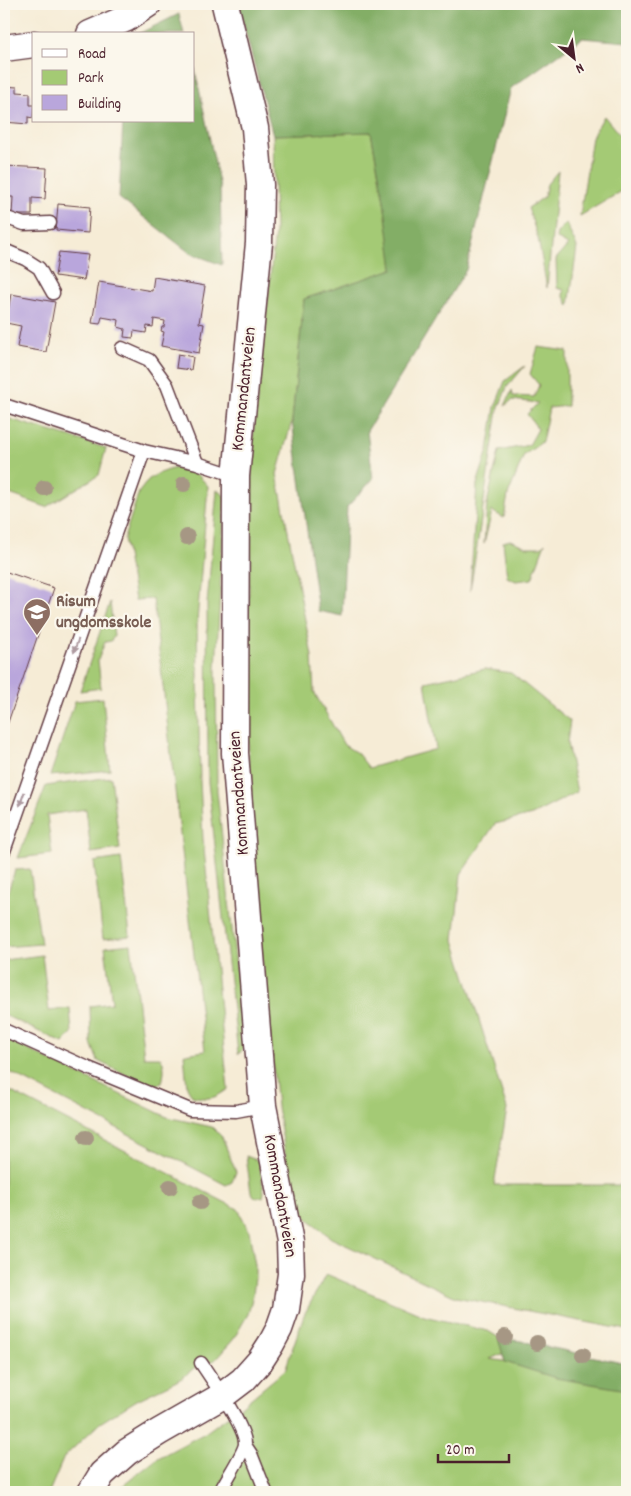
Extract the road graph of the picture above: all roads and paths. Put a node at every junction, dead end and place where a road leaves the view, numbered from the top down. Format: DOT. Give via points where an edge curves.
graph roads {
  1 [pos="148,4"];
  2 [pos="225,4"];
  3 [pos="95,32"];
  4 [pos="32,44"];
  5 [pos="4,48"];
  6 [pos="4,217"];
  7 [pos="50,223"];
  8 [pos="4,250"];
  9 [pos="53,292"];
  10 [pos="122,348"];
  11 [pos="4,405"];
  12 [pos="144,451"];
  13 [pos="197,463"];
  14 [pos="236,476"];
  15 [pos="4,851"];
  16 [pos="4,1030"];
  17 [pos="264,1106"];
  18 [pos="200,1363"];
  19 [pos="222,1396"];
  20 [pos="245,1445"];
  21 [pos="91,1492"];
  22 [pos="220,1492"];
  23 [pos="266,1492"];
  1 -- 3 [label="street" via="128,18"];
  2 -- 14 [label="street, Kommandantveien" via="255,128 260,185 259,243"];
  4 -- 5 [label="street"];
  6 -- 7 [label="lane" via="24,224"];
  8 -- 9 [label="lane" via="39,268"];
  10 -- 13 [label="lane" via="149,360 167,385"];
  11 -- 12 [label="lane"];
  12 -- 13 [label="lane"];
  12 -- 15 [label="lane, one-way"];
  13 -- 14 [label="lane"];
  14 -- 17 [label="street, Kommandantveien" via="235,753"];
  16 -- 17 [label="lane" via="190,1110 236,1111"];
  17 -- 19 [label="street, Kommandantveien" via="290,1243 291,1274 286,1309 280,1329 260,1361"];
  18 -- 19 [label="lane"];
  19 -- 20 [label="lane" via="244,1434"];
  19 -- 21 [label="street, Kommandantveien" via="127,1452 102,1474"];
  20 -- 22 [label="lane"];
  20 -- 23 [label="lane"];
}
